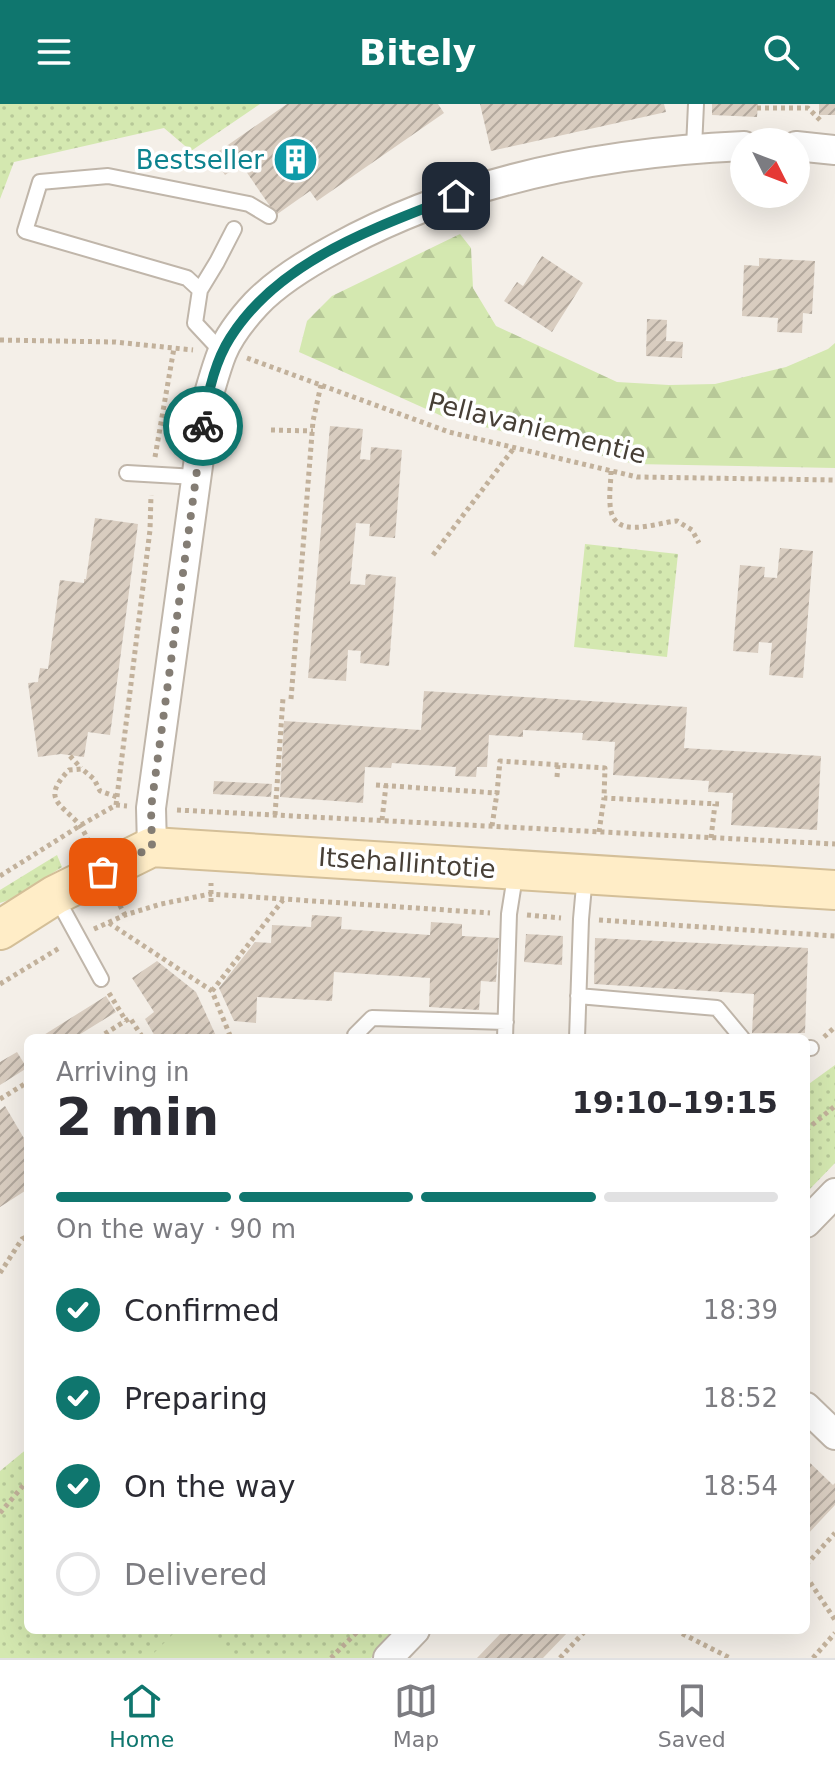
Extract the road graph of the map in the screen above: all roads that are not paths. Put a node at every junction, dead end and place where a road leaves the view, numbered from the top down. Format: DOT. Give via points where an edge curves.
graph roads {
  1 [pos="696,104"];
  2 [pos="730,147"];
  3 [pos="810,147"];
  4 [pos="694,148"];
  5 [pos="835,150"];
  6 [pos="269,216"];
  7 [pos="234,229"];
  8 [pos="200,290"];
  9 [pos="231,354"];
  10 [pos="127,473"];
  11 [pos="196,477"];
  12 [pos="152,847"];
  13 [pos="516,870"];
  14 [pos="585,875"];
  15 [pos="835,890"];
  16 [pos="55,895"];
  17 [pos="0,930"];
  18 [pos="101,979"];
  19 [pos="578,996"];
  20 [pos="506,1022"];
  21 [pos="356,1034"];
  22 [pos="505,1034"];
  23 [pos="577,1034"];
  24 [pos="739,1034"];
  25 [pos="835,1193"];
  26 [pos="810,1219"];
  27 [pos="810,1411"];
  28 [pos="835,1435"];
  29 [pos="411,1634"];
  30 [pos="388,1658"];
  1 -- 4 [label="lane"];
  2 -- 4 [label="street"];
  3 -- 5 [label="street"];
  4 -- 9 [label="street" via="509,179 364,232 288,277 258,303 231,337"];
  6 -- 8 [label="lane" via="249,204 108,176 40,182 25,231 187,278"];
  7 -- 8 [label="lane"];
  8 -- 9 [label="lane" via="195,323"];
  9 -- 11 [label="street" via="207,400"];
  10 -- 11 [label="lane"];
  11 -- 12 [label="street" via="151,808"];
  12 -- 13 [label="main road, Itsehallintotie"];
  12 -- 16 [label="main road, Itsehallintotie"];
  13 -- 14 [label="main road, Itsehallintotie"];
  13 -- 20 [label="lane" via="509,914"];
  14 -- 15 [label="main road, Itsehallintotie"];
  14 -- 19 [label="lane"];
  16 -- 17 [label="main road, Itsehallintotie"];
  16 -- 18 [label="lane"];
  19 -- 23 [label="lane"];
  19 -- 24 [label="lane" via="717,1008"];
  20 -- 21 [label="lane" via="372,1018"];
  20 -- 22 [label="lane"];
  25 -- 26 [label="street"];
  27 -- 28 [label="street"];
  29 -- 30 [label="street"];
}
